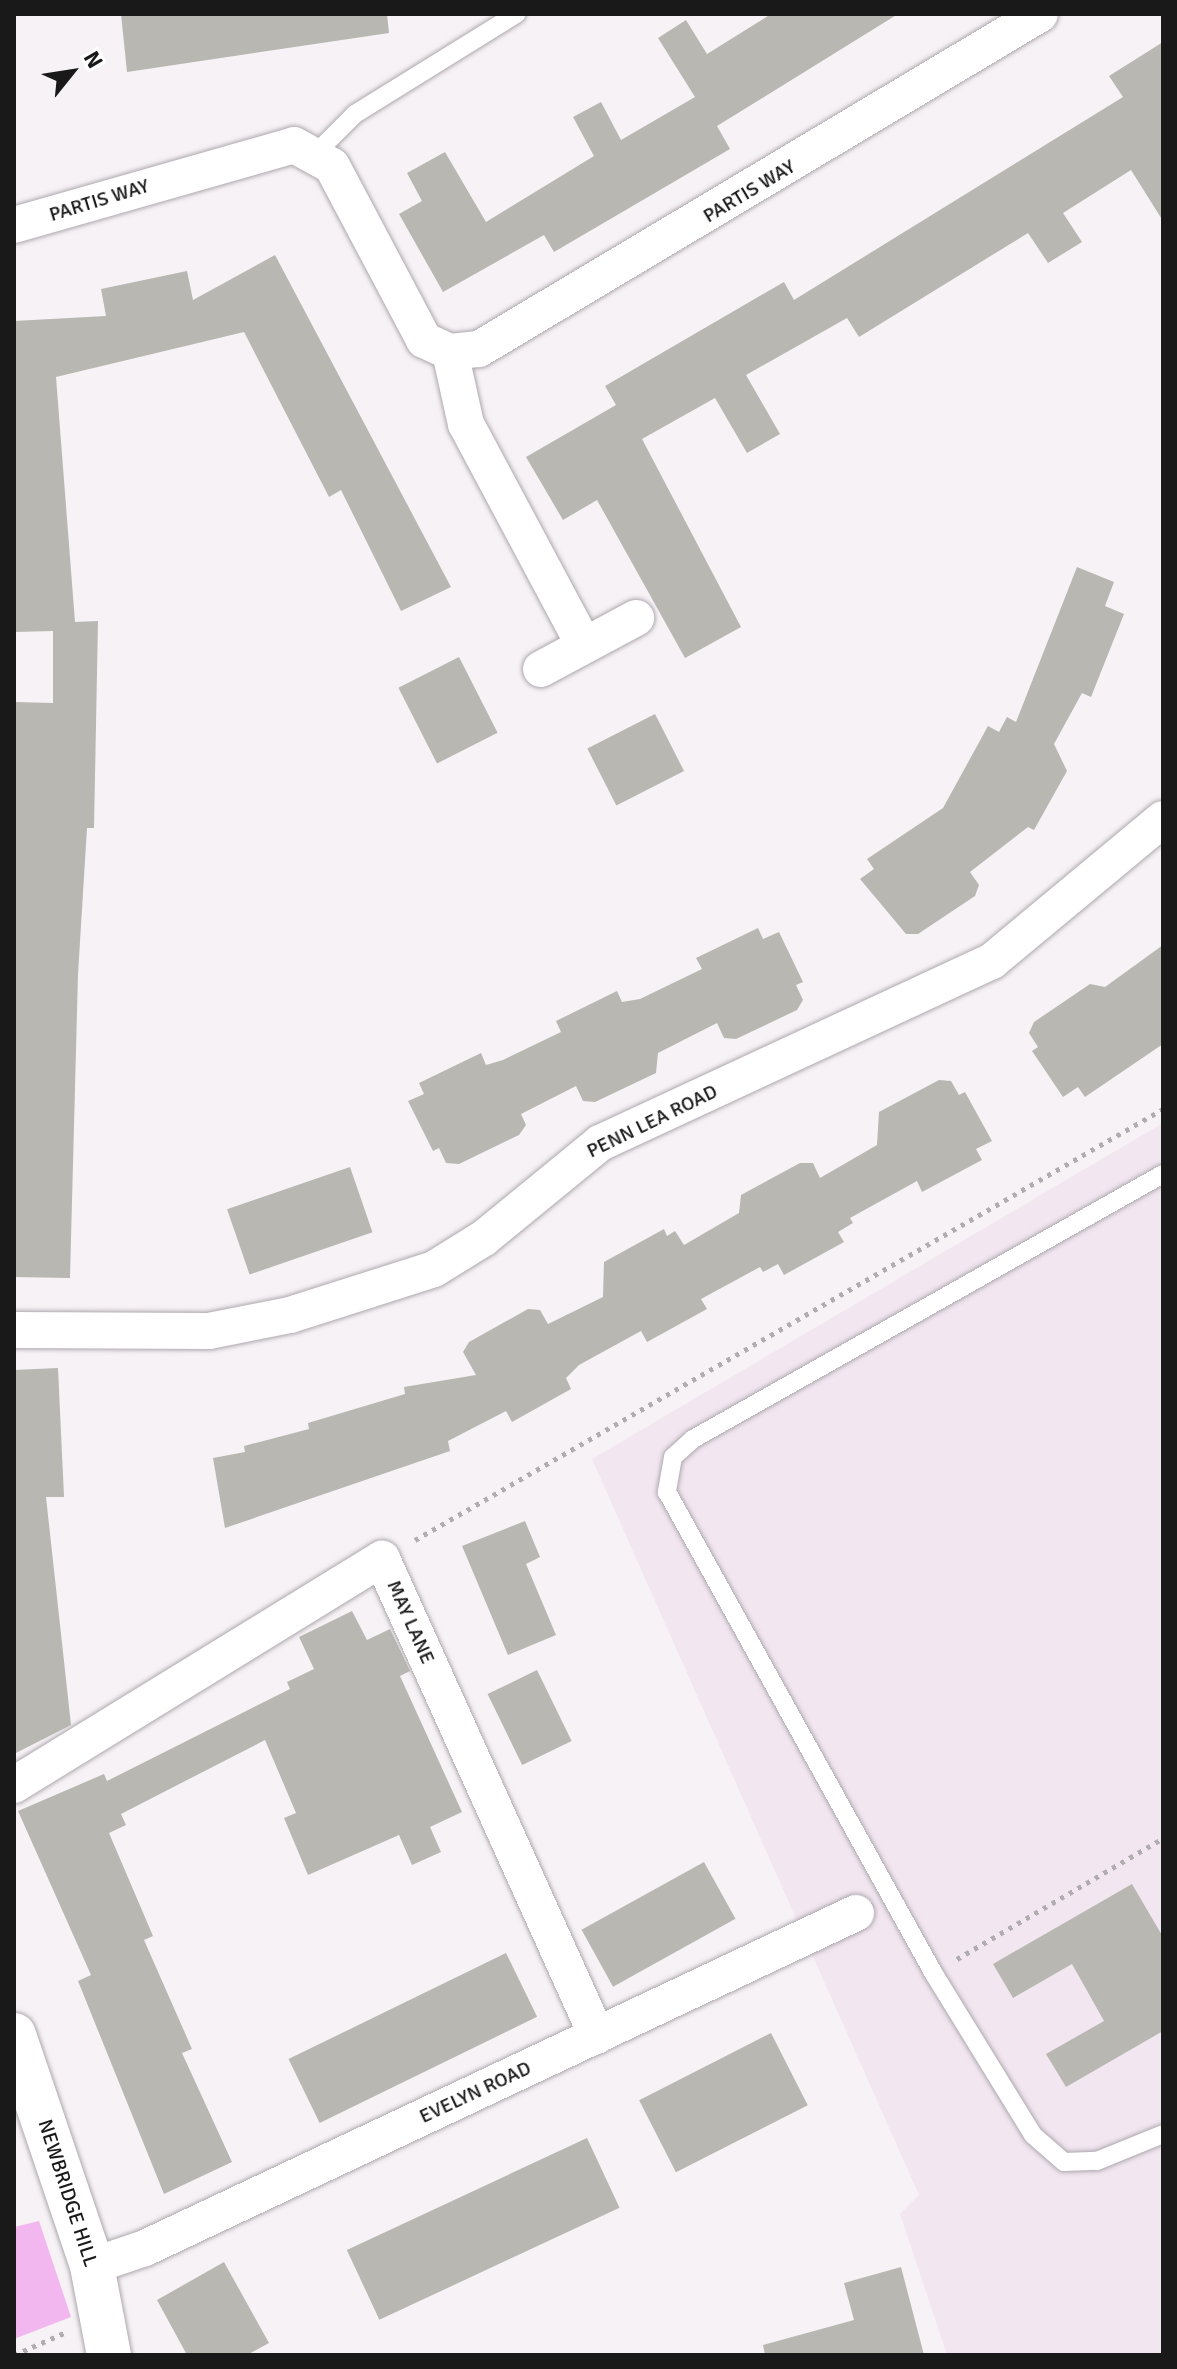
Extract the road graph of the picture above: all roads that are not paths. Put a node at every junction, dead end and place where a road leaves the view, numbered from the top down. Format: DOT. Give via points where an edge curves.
graph roads {
  1 [pos="516,14"];
  2 [pos="1040,14"];
  3 [pos="316,153"];
  4 [pos="14,225"];
  5 [pos="450,352"];
  6 [pos="636,618"];
  7 [pos="584,645"];
  8 [pos="541,669"];
  9 [pos="1163,819"];
  10 [pos="1163,1174"];
  11 [pos="14,1330"];
  12 [pos="14,1785"];
  13 [pos="856,1913"];
  14 [pos="14,2035"];
  15 [pos="597,2036"];
  16 [pos="1163,2134"];
  17 [pos="92,2266"];
  18 [pos="109,2355"];
  1 -- 3 [label="lane" via="355,114"];
  2 -- 5 [label="street, PARTIS WAY" via="519,331"];
  3 -- 4 [label="street, PARTIS WAY" via="294,145 267,150"];
  3 -- 5 [label="street" via="332,166 424,340"];
  5 -- 7 [label="street" via="466,424"];
  6 -- 7 [label="street"];
  7 -- 8 [label="street"];
  9 -- 11 [label="street, PENN LEA ROAD" via="992,961 600,1143 484,1238 434,1269 290,1315 209,1331"];
  10 -- 16 [label="lane" via="673,1457 667,1492 680,1526 934,1974 1033,2135 1064,2162 1097,2161"];
  12 -- 15 [label="street, MAY LANE" via="382,1559"];
  13 -- 15 [label="street, EVELYN ROAD"];
  14 -- 17 [label="main road, NEWBRIDGE HILL"];
  15 -- 17 [label="street, EVELYN ROAD" via="145,2248"];
  17 -- 18 [label="main road, NEWBRIDGE HILL"];
}
